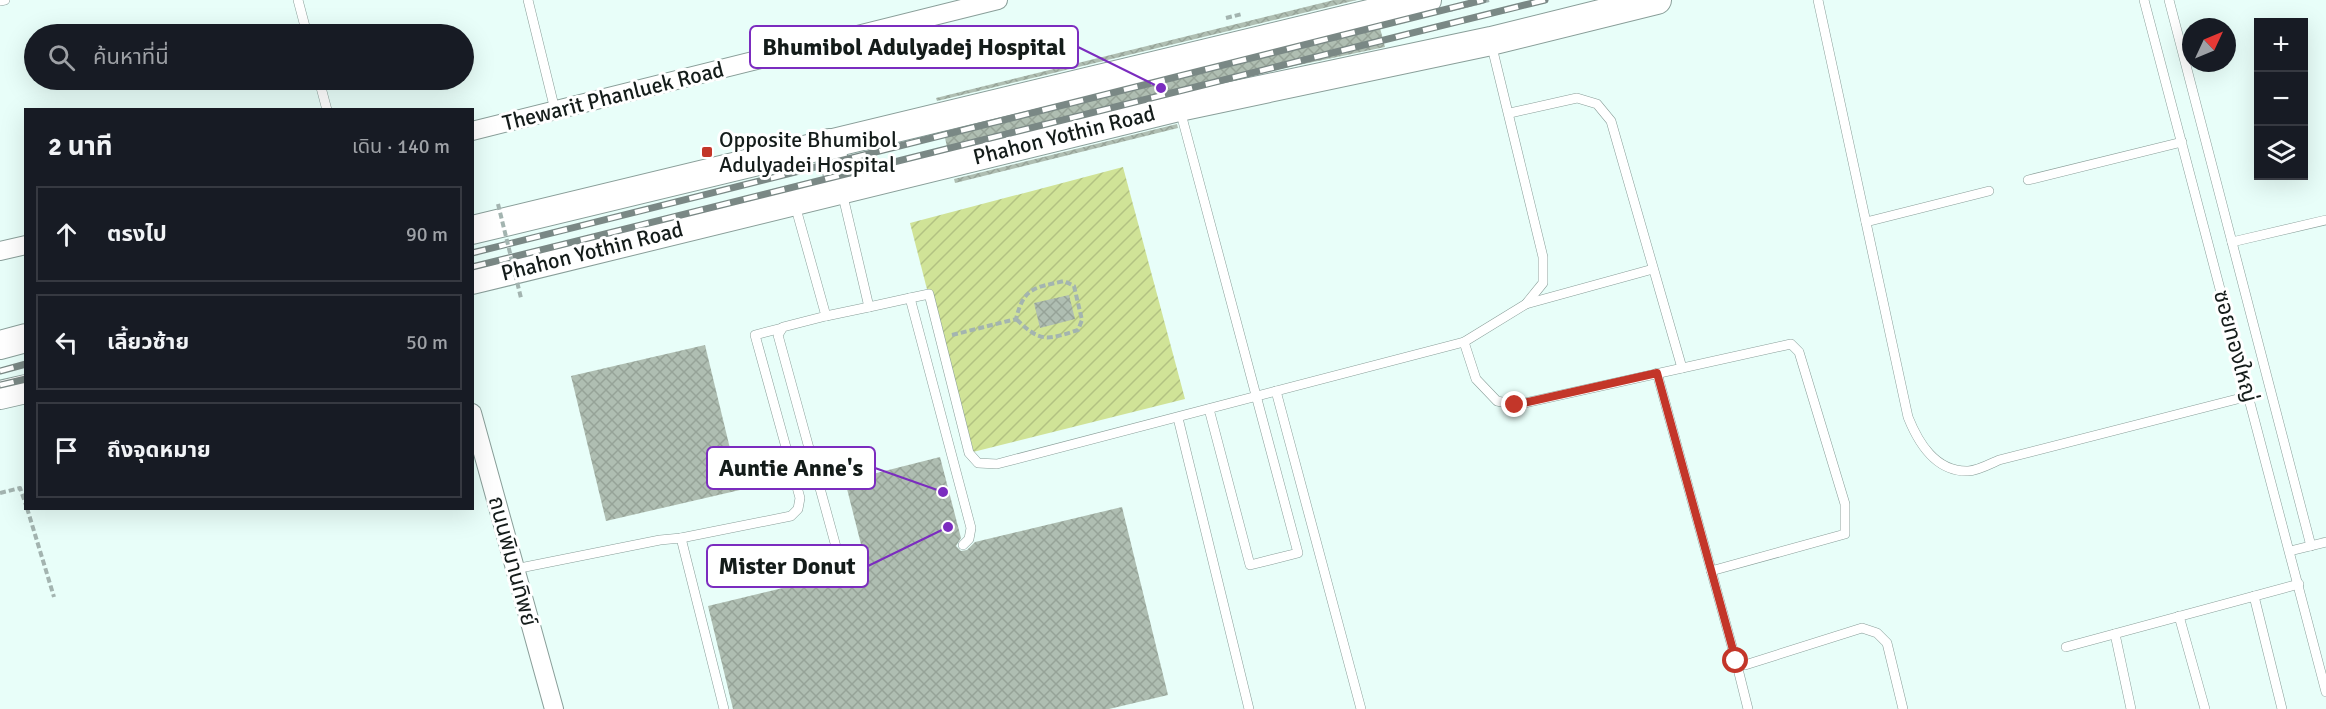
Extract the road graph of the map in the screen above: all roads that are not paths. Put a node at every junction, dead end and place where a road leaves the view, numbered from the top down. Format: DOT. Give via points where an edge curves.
graph roads {
  1 [pos="5,0"];
  2 [pos="298,0"];
  3 [pos="528,0"];
  4 [pos="998,0"];
  5 [pos="1426,0"];
  6 [pos="1657,0"];
  7 [pos="1818,0"];
  8 [pos="2144,0"];
  9 [pos="2169,0"];
  10 [pos="0,1"];
  11 [pos="962,4"];
  12 [pos="304,24"];
  13 [pos="1491,41"];
  14 [pos="322,90"];
  15 [pos="1179,107"];
  16 [pos="326,108"];
  17 [pos="555,110"];
  18 [pos="1510,113"];
  19 [pos="474,130"];
  20 [pos="829,142"];
  21 [pos="2182,142"];
  22 [pos="2028,180"];
  23 [pos="842,189"];
  24 [pos="1989,191"];
  25 [pos="794,201"];
  26 [pos="2326,220"];
  27 [pos="1866,222"];
  28 [pos="474,230"];
  29 [pos="2232,242"];
  30 [pos="24,245"];
  31 [pos="0,251"];
  32 [pos="1653,269"];
  33 [pos="474,280"];
  34 [pos="910,298"];
  35 [pos="1526,304"];
  36 [pos="869,307"];
  37 [pos="826,316"];
  38 [pos="783,327"];
  39 [pos="24,339"];
  40 [pos="1464,342"];
  41 [pos="0,345"];
  42 [pos="1682,368"];
  43 [pos="1657,373"];
  44 [pos="24,389"];
  45 [pos="1276,391"];
  46 [pos="0,395"];
  47 [pos="1258,396"];
  48 [pos="2249,396"];
  49 [pos="1209,409"];
  50 [pos="1178,418"];
  51 [pos="474,420"];
  52 [pos="681,538"];
  53 [pos="2326,542"];
  54 [pos="963,545"];
  55 [pos="2311,546"];
  56 [pos="2290,551"];
  57 [pos="515,570"];
  58 [pos="855,571"];
  59 [pos="1711,571"];
  60 [pos="2299,584"];
  61 [pos="2254,596"];
  62 [pos="2179,616"];
  63 [pos="2115,634"];
  64 [pos="2066,647"];
  65 [pos="1736,661"];
  66 [pos="2326,692"];
  67 [pos="554,709"];
  68 [pos="724,709"];
  69 [pos="1249,709"];
  70 [pos="1361,709"];
  71 [pos="1748,709"];
  72 [pos="1903,709"];
  73 [pos="2131,709"];
  74 [pos="2205,709"];
  75 [pos="2282,709"];
  1 -- 10 [label="lane"];
  2 -- 12 [label="lane"];
  3 -- 17 [label="lane"];
  4 -- 11 [label="street, Thewarit Phanluek Road"];
  5 -- 20 [label="main road, Phahon Yothin Road"];
  6 -- 13 [label="main road, Phahon Yothin Road"];
  7 -- 27 [label="lane"];
  8 -- 21 [label="lane, ซอยทองใหญ่"];
  9 -- 29 [label="lane"];
  11 -- 17 [label="street, Thewarit Phanluek Road"];
  13 -- 15 [label="main road, Phahon Yothin Road"];
  13 -- 18 [label="lane"];
  14 -- 16 [label="lane"];
  15 -- 23 [label="main road, Phahon Yothin Road"];
  15 -- 47 [label="lane"];
  17 -- 19 [label="street, Thewarit Phanluek Road"];
  18 -- 32 [label="lane" via="1577,98 1597,105 1611,121"];
  18 -- 35 [label="lane" via="1544,257 1543,283"];
  20 -- 23 [label="main road"];
  20 -- 28 [label="main road, Phahon Yothin Road"];
  21 -- 22 [label="lane"];
  21 -- 48 [label="lane, ซอยทองใหญ่"];
  23 -- 25 [label="main road, Phahon Yothin Road"];
  23 -- 36 [label="lane"];
  24 -- 27 [label="lane"];
  25 -- 33 [label="main road, Phahon Yothin Road"];
  25 -- 37 [label="lane"];
  26 -- 29 [label="lane"];
  27 -- 48 [label="lane" via="1908,417 1928,454 1949,467 1968,471"];
  29 -- 55 [label="lane"];
  30 -- 31 [label="street"];
  32 -- 35 [label="lane"];
  32 -- 42 [label="lane"];
  34 -- 36 [label="lane"];
  34 -- 50 [label="lane" via="928,294 969,453 978,463 997,464"];
  34 -- 54 [label="lane" via="971,528"];
  35 -- 40 [label="lane"];
  36 -- 37 [label="lane"];
  37 -- 38 [label="lane"];
  38 -- 52 [label="lane" via="754,335 800,498 798,509 790,516"];
  38 -- 58 [label="lane" via="778,335 838,554"];
  39 -- 41 [label="main road"];
  40 -- 43 [label="lane" via="1476,379 1497,402 1515,405"];
  40 -- 45 [label="lane"];
  42 -- 43 [label="lane"];
  42 -- 59 [label="lane" via="1791,344 1799,352 1845,504 1845,534"];
  43 -- 59 [label="lane"];
  44 -- 46 [label="main road"];
  45 -- 47 [label="lane"];
  45 -- 70 [label="lane"];
  47 -- 49 [label="lane"];
  47 -- 49 [label="lane" via="1298,553 1250,565"];
  48 -- 56 [label="lane, ซอยทองใหญ่"];
  49 -- 50 [label="lane"];
  50 -- 69 [label="lane"];
  51 -- 57 [label="street, ถนนพิมานทิพย์"];
  52 -- 57 [label="lane"];
  52 -- 68 [label="lane"];
  53 -- 55 [label="lane"];
  55 -- 56 [label="lane"];
  56 -- 60 [label="lane, ซอยทองใหญ่"];
  57 -- 67 [label="street, ถนนพิมานทิพย์"];
  59 -- 65 [label="lane"];
  60 -- 61 [label="lane"];
  60 -- 66 [label="lane, ซอยทองใหญ่"];
  61 -- 62 [label="lane"];
  61 -- 75 [label="lane"];
  62 -- 63 [label="lane"];
  62 -- 74 [label="lane"];
  63 -- 64 [label="lane"];
  63 -- 73 [label="lane"];
  65 -- 71 [label="lane"];
  65 -- 72 [label="lane" via="1745,665 1862,628 1877,633 1887,643"];
}
